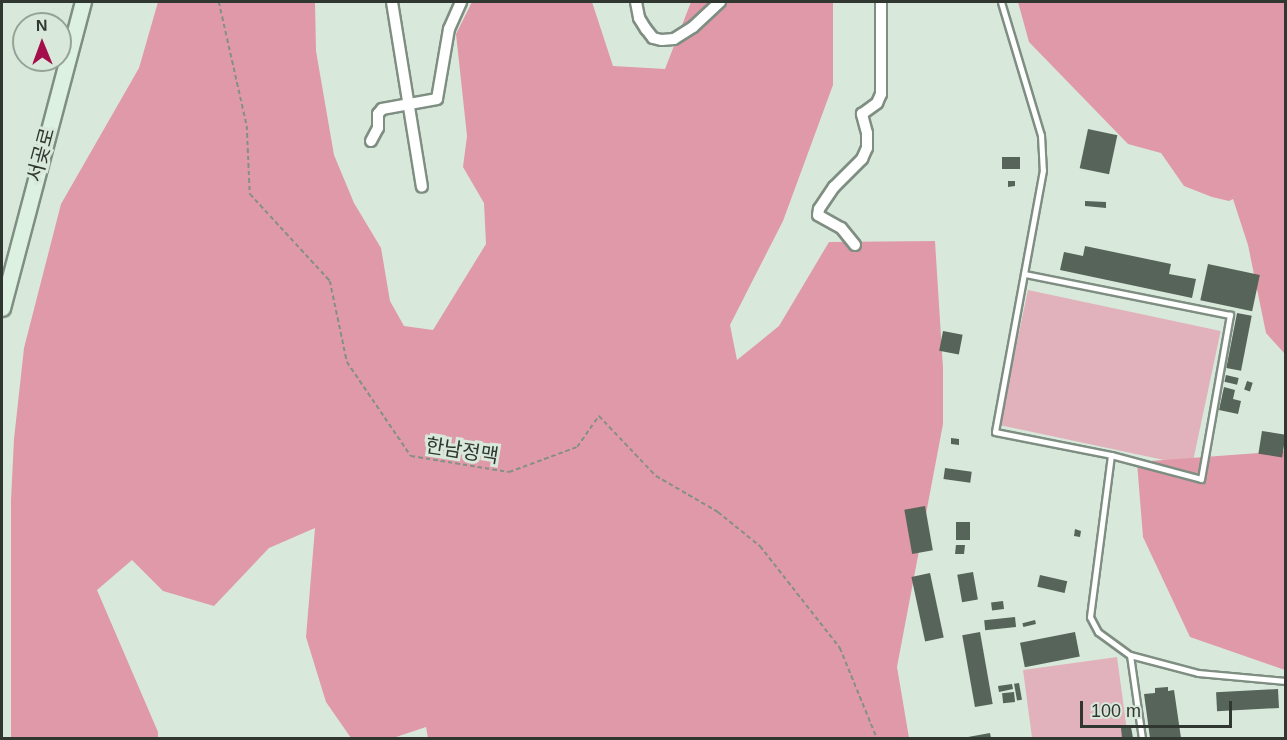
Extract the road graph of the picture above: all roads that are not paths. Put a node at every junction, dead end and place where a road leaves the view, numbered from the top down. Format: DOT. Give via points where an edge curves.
graph roads {
  1 [pos="83,2"];
  2 [pos="392,2"];
  3 [pos="461,2"];
  4 [pos="636,2"];
  5 [pos="720,2"];
  6 [pos="881,2"];
  7 [pos="1001,2"];
  8 [pos="409,103"];
  9 [pos="371,141"];
  10 [pos="422,187"];
  11 [pos="855,244"];
  12 [pos="1024,274"];
  13 [pos="3,302"];
  14 [pos="1111,455"];
  15 [pos="1130,655"];
  16 [pos="1286,681"];
  17 [pos="1142,738"];
  1 -- 13 [label="main road, 서곶로"];
  2 -- 8 [label="street"];
  3 -- 8 [label="street" via="449,29 440,94 431,101"];
  4 -- 5 [label="street" via="646,29 653,38 662,40 674,39 693,27"];
  6 -- 11 [label="street" via="881,94 877,103 862,114 867,148 862,159 834,187 818,215 841,228"];
  7 -- 12 [label="lane" via="1041,135 1043,170"];
  8 -- 9 [label="street" via="382,109"];
  8 -- 10 [label="street"];
  12 -- 14 [label="lane" via="995,432"];
  12 -- 14 [label="lane" via="1230,315 1201,479"];
  14 -- 15 [label="lane" via="1090,617 1098,632"];
  15 -- 16 [label="lane" via="1198,673"];
  15 -- 17 [label="lane"];
}
